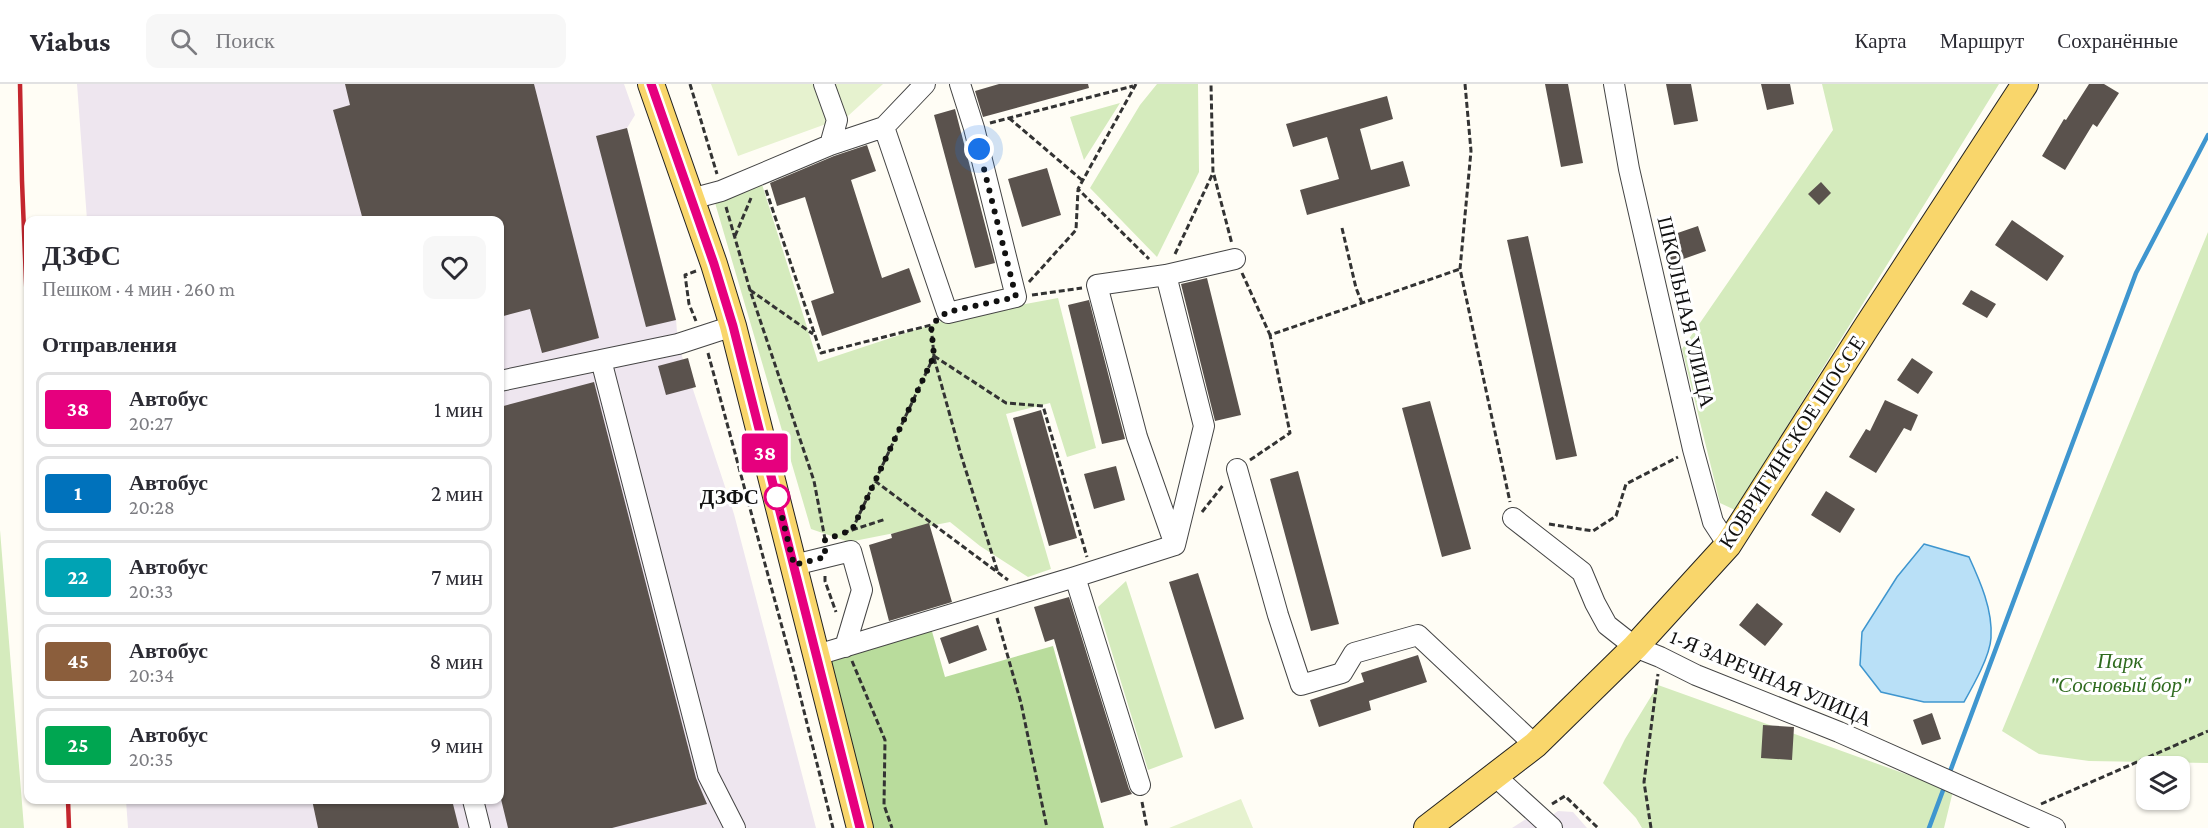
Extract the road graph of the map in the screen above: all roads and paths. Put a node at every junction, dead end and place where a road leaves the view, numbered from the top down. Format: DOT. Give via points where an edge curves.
graph roads {
  1 [pos="651,84"];
  2 [pos="690,84"];
  3 [pos="824,84"];
  4 [pos="925,84"];
  5 [pos="960,84"];
  6 [pos="1211,84"];
  7 [pos="1465,84"];
  8 [pos="1614,84"];
  9 [pos="2025,84"];
  10 [pos="1134,85"];
  11 [pos="1008,117"];
  12 [pos="884,127"];
  13 [pos="974,128"];
  14 [pos="830,146"];
  15 [pos="761,174"];
  16 [pos="1083,181"];
  17 [pos="1078,189"];
  18 [pos="721,190"];
  19 [pos="692,199"];
  20 [pos="1342,228"];
  21 [pos="734,237"];
  22 [pos="739,254"];
  23 [pos="1235,259"];
  24 [pos="714,264"];
  25 [pos="1460,269"];
  26 [pos="1166,275"];
  27 [pos="1097,285"];
  28 [pos="750,290"];
  29 [pos="1016,297"];
  30 [pos="1362,303"];
  31 [pos="947,312"];
  32 [pos="931,325"];
  33 [pos="733,326"];
  34 [pos="815,335"];
  35 [pos="702,336"];
  36 [pos="934,356"];
  37 [pos="601,360"];
  38 [pos="504,380"];
  39 [pos="1693,449"];
  40 [pos="1237,469"];
  41 [pos="875,481"];
  42 [pos="1513,518"];
  43 [pos="886,519"];
  44 [pos="1195,519"];
  45 [pos="1547,524"];
  46 [pos="852,530"];
  47 [pos="1174,545"];
  48 [pos="1728,545"];
  49 [pos="825,549"];
  50 [pos="794,565"];
  51 [pos="998,573"];
  52 [pos="1084,574"];
  53 [pos="1025,592"];
  54 [pos="992,602"];
  55 [pos="846,647"];
  56 [pos="1635,647"];
  57 [pos="817,655"];
  58 [pos="1660,657"];
  59 [pos="2208,731"];
  60 [pos="1535,745"];
  61 [pos="1495,776"];
  62 [pos="1140,785"];
  63 [pos="474,804"];
  64 [pos="1537,813"];
  65 [pos="2020,813"];
  66 [pos="480,828"];
  67 [pos="735,828"];
  68 [pos="833,828"];
  69 [pos="860,828"];
  70 [pos="892,828"];
  71 [pos="1047,828"];
  72 [pos="1147,828"];
  73 [pos="1427,828"];
  74 [pos="1552,828"];
  75 [pos="1598,828"];
  76 [pos="1651,828"];
  77 [pos="2055,828"];
  1 -- 19 [label="main road"];
  2 -- 18 [label="path"];
  3 -- 14 [label="street" via="837,120"];
  4 -- 12 [label="street"];
  5 -- 13 [label="street"];
  6 -- 26 [label="path" via="1213,173"];
  7 -- 25 [label="path" via="1470,151"];
  8 -- 39 [label="street, ШКОЛЬНАЯ УЛИЦА" via="1629,169"];
  9 -- 48 [label="main road, КОВРИГИНСКОЕ ШОССЕ"];
  10 -- 11 [label="path"];
  10 -- 16 [label="path"];
  11 -- 13 [label="path"];
  11 -- 16 [label="path"];
  12 -- 14 [label="street"];
  12 -- 31 [label="street"];
  13 -- 29 [label="street"];
  14 -- 15 [label="street"];
  15 -- 18 [label="street"];
  15 -- 21 [label="path"];
  15 -- 34 [label="path"];
  16 -- 17 [label="path"];
  17 -- 26 [label="path"];
  17 -- 29 [label="path" via="1076,230"];
  18 -- 19 [label="street"];
  18 -- 21 [label="path"];
  19 -- 24 [label="main road"];
  20 -- 30 [label="path"];
  21 -- 22 [label="path"];
  22 -- 24 [label="path"];
  22 -- 28 [label="path"];
  23 -- 26 [label="street"];
  24 -- 33 [label="main road"];
  24 -- 35 [label="path" via="685,275 689,304"];
  25 -- 30 [label="path"];
  25 -- 42 [label="path"];
  26 -- 27 [label="street"];
  26 -- 47 [label="street" via="1204,426"];
  27 -- 29 [label="path"];
  27 -- 47 [label="street" via="1137,437"];
  28 -- 34 [label="path"];
  28 -- 49 [label="path" via="814,481"];
  29 -- 31 [label="street"];
  30 -- 40 [label="path" via="1270,335 1290,433"];
  31 -- 32 [label="path"];
  32 -- 34 [label="path" via="821,353"];
  32 -- 36 [label="path"];
  33 -- 35 [label="street"];
  33 -- 50 [label="main road"];
  35 -- 37 [label="street"];
  35 -- 68 [label="path"];
  36 -- 41 [label="path"];
  36 -- 51 [label="path"];
  36 -- 52 [label="path" via="1006,403 1042,406"];
  37 -- 38 [label="street"];
  37 -- 67 [label="street" via="708,775"];
  39 -- 45 [label="path" via="1626,484 1616,516 1593,531"];
  39 -- 48 [label="street, ШКОЛЬНАЯ УЛИЦА" via="1713,522"];
  40 -- 44 [label="path"];
  40 -- 60 [label="street" via="1301,685 1342,673 1354,653 1418,635"];
  41 -- 46 [label="path"];
  41 -- 51 [label="path"];
  42 -- 56 [label="street, 1-Я ЗАРЕЧНАЯ УЛИЦА" via="1582,572 1607,625"];
  43 -- 46 [label="path"];
  46 -- 49 [label="path"];
  47 -- 52 [label="street"];
  48 -- 56 [label="main road, КОВРИГИНСКОЕ ШОССЕ"];
  49 -- 50 [label="street"];
  49 -- 55 [label="path" via="825,581"];
  49 -- 55 [label="street" via="851,551 862,590"];
  50 -- 57 [label="main road"];
  51 -- 53 [label="path"];
  52 -- 53 [label="street"];
  52 -- 62 [label="street"];
  53 -- 54 [label="street"];
  54 -- 55 [label="street"];
  54 -- 71 [label="path" via="1021,703"];
  55 -- 57 [label="street"];
  55 -- 70 [label="path" via="885,740 884,805"];
  56 -- 58 [label="street, 1-Я ЗАРЕЧНАЯ УЛИЦА"];
  56 -- 60 [label="main road, КОВРИГИНСКОЕ ШОССЕ"];
  57 -- 69 [label="main road"];
  58 -- 65 [label="street, 1-Я ЗАРЕЧНАЯ УЛИЦА"];
  58 -- 76 [label="path" via="1644,782"];
  59 -- 65 [label="path"];
  60 -- 61 [label="main road, КОВРИГИНСКОЕ ШОССЕ"];
  61 -- 64 [label="street" via="1515,802"];
  61 -- 73 [label="main road, КОВРИГИНСКОЕ ШОССЕ"];
  62 -- 72 [label="path"];
  63 -- 66 [label="street"];
  64 -- 74 [label="street"];
  64 -- 75 [label="path" via="1565,796"];
  65 -- 77 [label="street, 1-Я ЗАРЕЧНАЯ УЛИЦА"];
}
